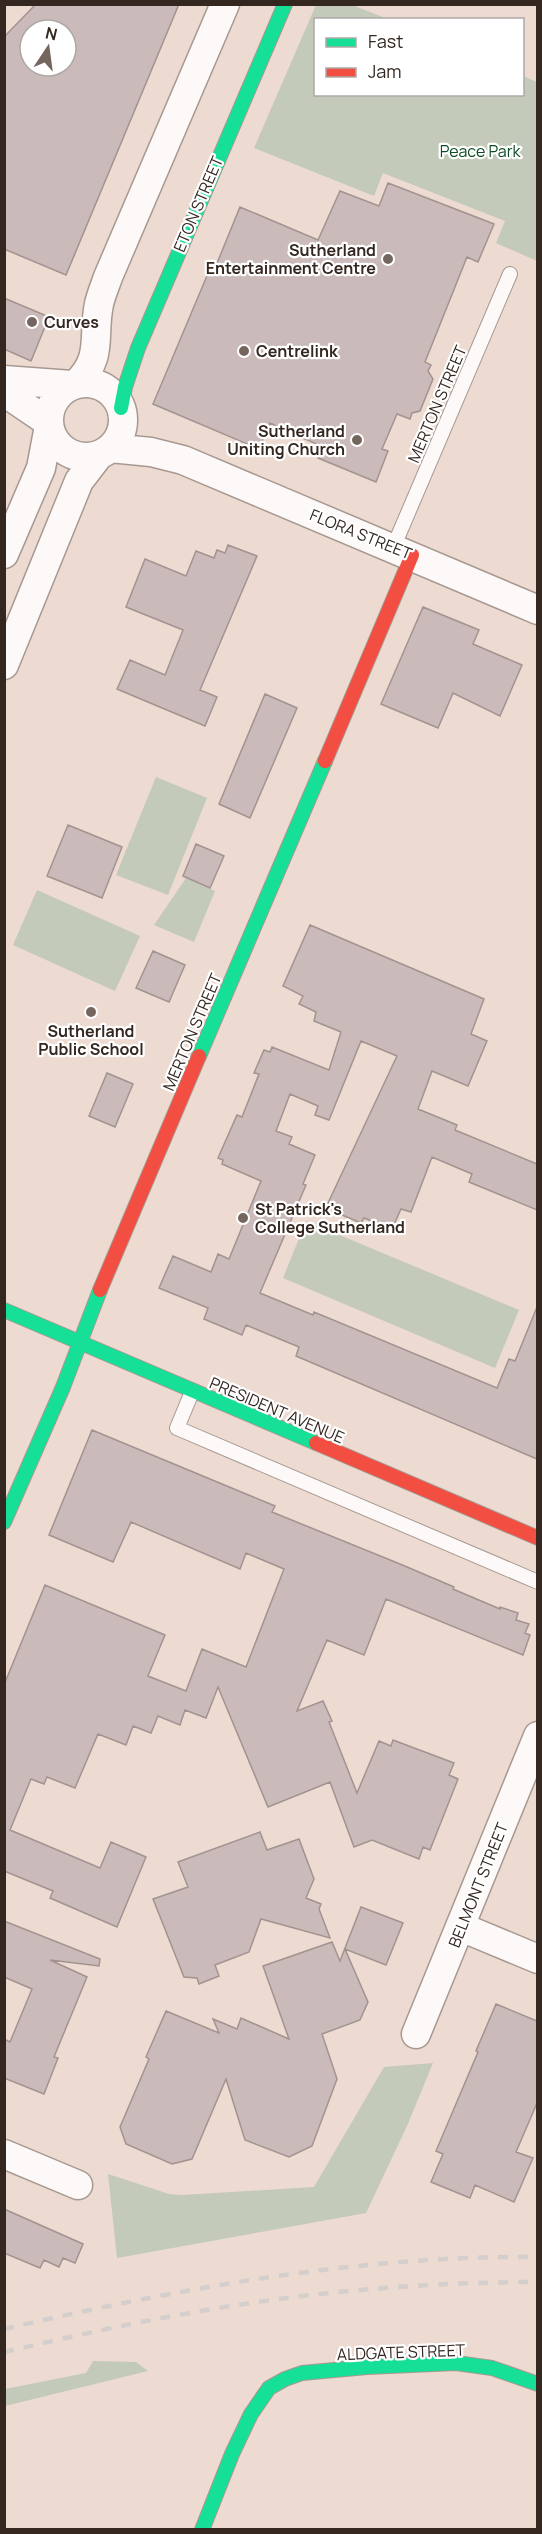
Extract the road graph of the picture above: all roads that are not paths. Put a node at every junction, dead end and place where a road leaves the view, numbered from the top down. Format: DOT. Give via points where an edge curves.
graph roads {
  1 [pos="225,4"];
  2 [pos="285,4"];
  3 [pos="510,274"];
  4 [pos="4,380"];
  5 [pos="74,384"];
  6 [pos="4,392"];
  7 [pos="122,411"];
  8 [pos="49,424"];
  9 [pos="105,451"];
  10 [pos="183,460"];
  11 [pos="403,551"];
  12 [pos="4,554"];
  13 [pos="537,610"];
  14 [pos="4,665"];
  15 [pos="4,1310"];
  16 [pos="81,1342"];
  17 [pos="192,1392"];
  18 [pos="4,1522"];
  19 [pos="537,1538"];
  20 [pos="537,1582"];
  21 [pos="537,1736"];
  22 [pos="461,1927"];
  23 [pos="537,1959"];
  24 [pos="416,2034"];
  25 [pos="4,2154"];
  26 [pos="78,2185"];
  27 [pos="537,2384"];
  28 [pos="202,2529"];
  1 -- 5 [label="street" via="108,277 99,304 95,354 89,369"];
  2 -- 7 [label="street, ETON STREET" via="138,348"];
  3 -- 11 [label="lane, MERTON STREET"];
  4 -- 5 [label="street"];
  5 -- 7 [label="street" via="90,382 103,387 114,396"];
  5 -- 8 [label="street" via="56,397 50,408"];
  6 -- 8 [label="street"];
  7 -- 9 [label="street" via="121,433"];
  7 -- 10 [label="street, FLORA STREET" via="145,437"];
  8 -- 9 [label="street" via="55,441 67,452 83,457"];
  8 -- 12 [label="street" via="39,474"];
  9 -- 10 [label="street, FLORA STREET" via="151,452"];
  9 -- 14 [label="street" via="85,471 76,489"];
  10 -- 11 [label="street, FLORA STREET"];
  11 -- 13 [label="street, FLORA STREET"];
  11 -- 16 [label="street, MERTON STREET"];
  15 -- 16 [label="street, PRESIDENT AVENUE"];
  16 -- 17 [label="street, PRESIDENT AVENUE"];
  16 -- 18 [label="street, MERTON STREET"];
  17 -- 19 [label="street, PRESIDENT AVENUE"];
  17 -- 20 [label="lane" via="177,1428"];
  21 -- 22 [label="street, BELMONT STREET"];
  22 -- 23 [label="street"];
  22 -- 24 [label="street, BELMONT STREET"];
  25 -- 26 [label="street"];
  27 -- 28 [label="street, ALDGATE STREET" via="478,2365 431,2364 302,2373 281,2379 251,2412"];
}
